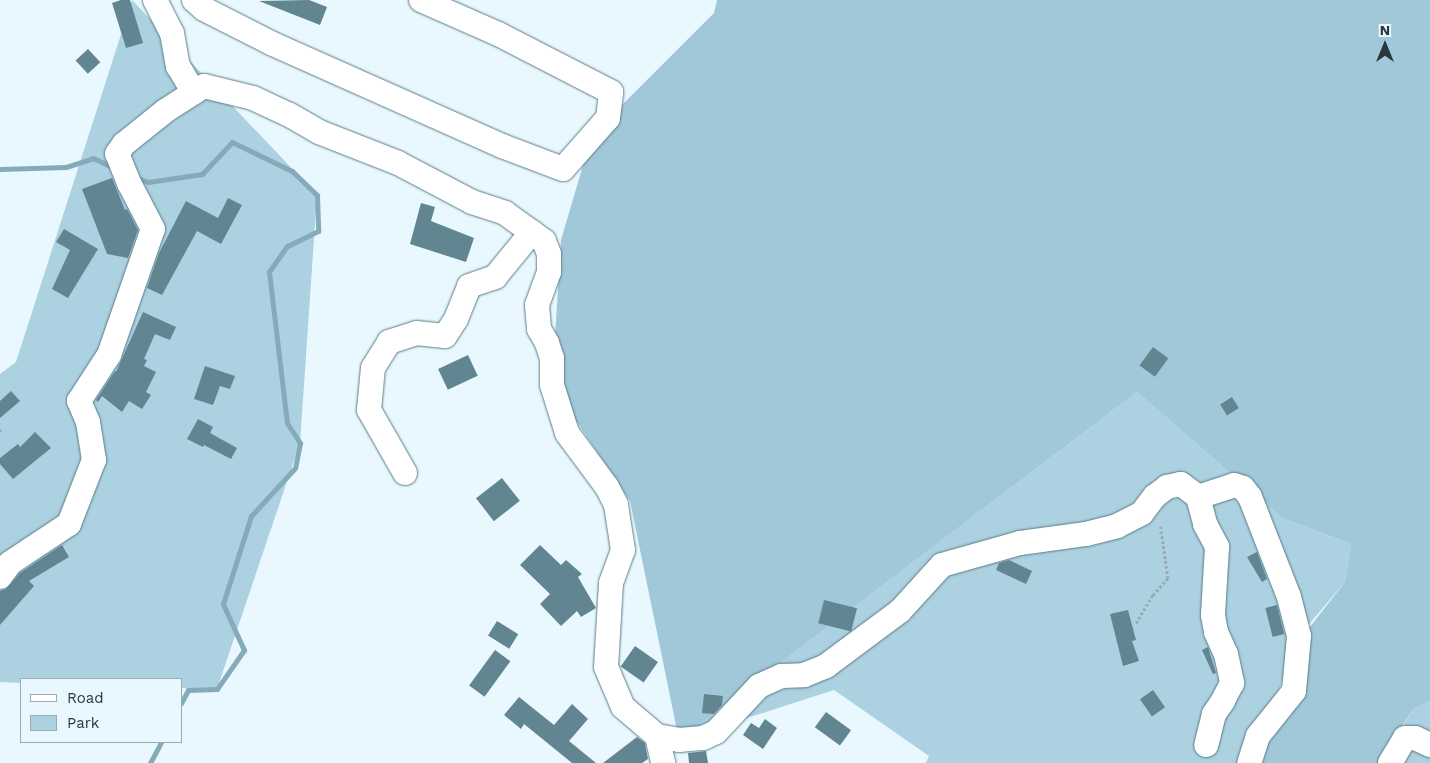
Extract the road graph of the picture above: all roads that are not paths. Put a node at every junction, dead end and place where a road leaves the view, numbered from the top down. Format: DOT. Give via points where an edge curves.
graph roads {
  1 [pos="155,0"];
  2 [pos="194,0"];
  3 [pos="421,0"];
  4 [pos="194,93"];
  5 [pos="532,232"];
  6 [pos="405,473"];
  7 [pos="1198,497"];
  8 [pos="0,578"];
  9 [pos="657,736"];
  10 [pos="1206,745"];
  11 [pos="1430,745"];
  12 [pos="663,763"];
  13 [pos="1249,763"];
  14 [pos="1390,763"];
  1 -- 4 [label="street" via="172,33 178,66"];
  2 -- 3 [label="street" via="204,9 273,44 502,146 563,169 608,118 611,92 498,34"];
  4 -- 5 [label="street" via="204,86 253,98 319,132 398,163 472,202 505,213"];
  4 -- 8 [label="street" via="165,111 124,144 117,154 153,229 109,355 79,401 88,422 94,460 70,524 10,563"];
  5 -- 6 [label="street" via="495,276 469,286 456,319 445,336 416,333 389,342 373,368 370,410"];
  5 -- 9 [label="street" via="544,241 549,254 549,272 537,305 539,330 552,358 552,385 560,415 567,433 616,505 623,550 611,583 606,667 623,706"];
  7 -- 9 [label="street" via="1181,484 1167,487 1142,513 1117,526 1086,534 1020,543 942,565 900,611 826,666 804,675 782,676 759,686 716,732 703,738 679,740"];
  7 -- 10 [label="street" via="1205,524 1217,547 1212,615 1232,682 1214,714"];
  7 -- 13 [label="street" via="1234,485 1244,488 1289,597 1299,636 1294,691 1258,736"];
  9 -- 12 [label="street"];
  11 -- 14 [label="street" via="1415,738 1405,738"];
}
